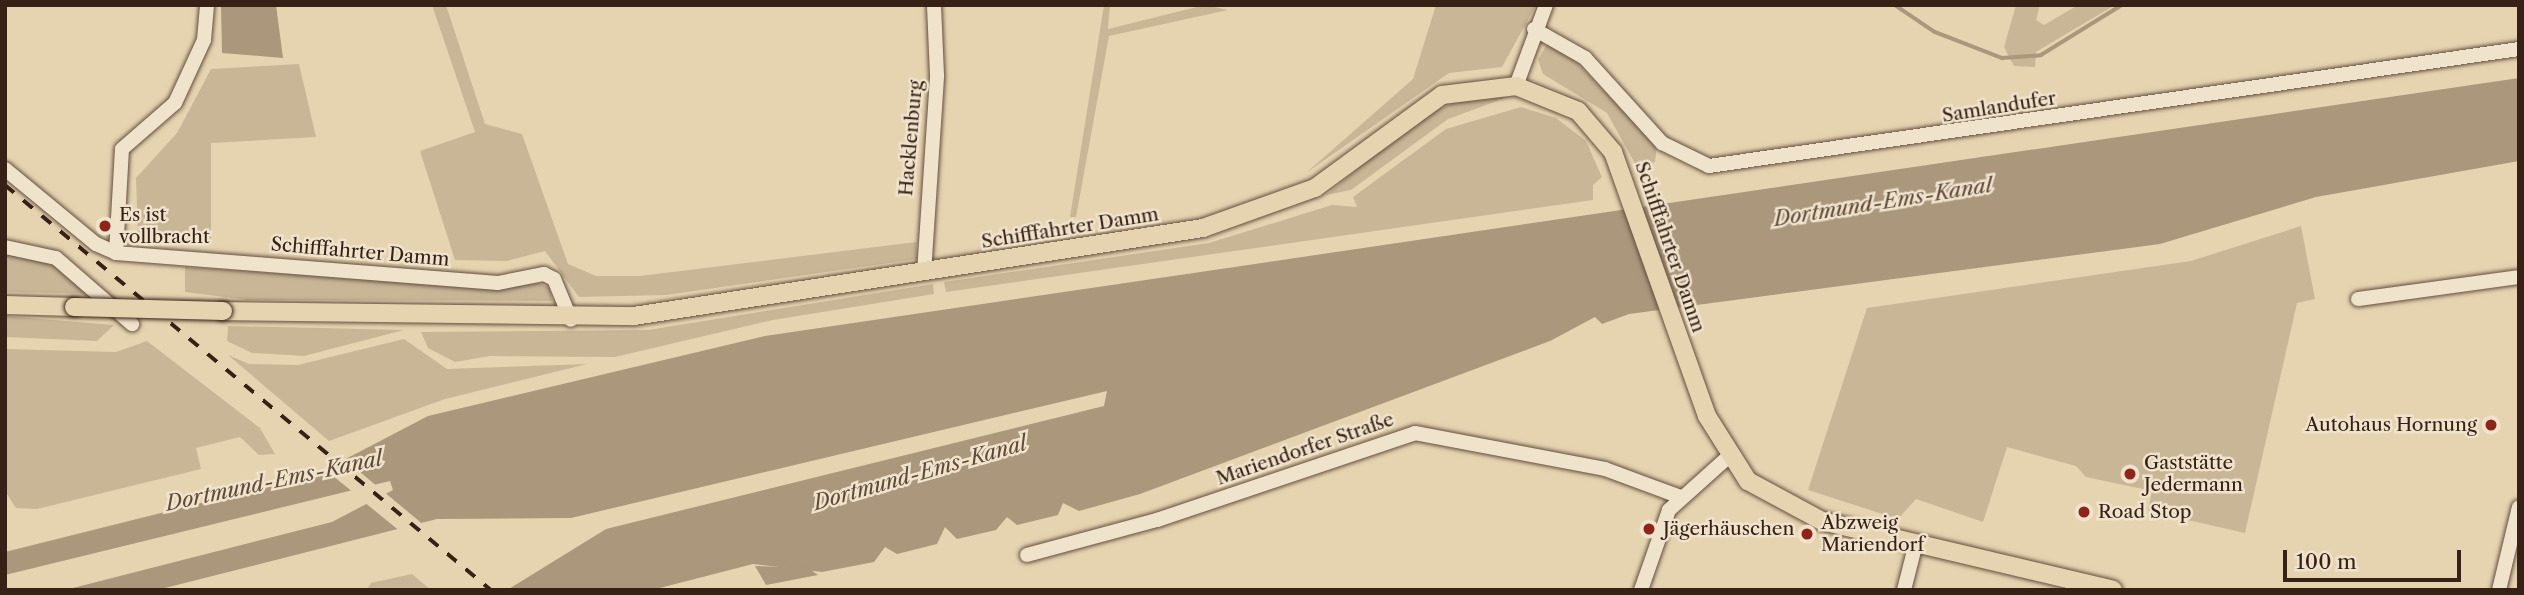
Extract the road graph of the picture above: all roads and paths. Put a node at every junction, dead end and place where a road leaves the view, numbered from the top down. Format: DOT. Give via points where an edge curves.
graph roads {
  1 [pos="207,5"];
  2 [pos="934,5"];
  3 [pos="1546,5"];
  4 [pos="1534,29"];
  5 [pos="2519,49"];
  6 [pos="1516,86"];
  7 [pos="5,169"];
  8 [pos="5,247"];
  9 [pos="116,253"];
  10 [pos="924,273"];
  11 [pos="2519,277"];
  12 [pos="2358,299"];
  13 [pos="5,304"];
  14 [pos="571,320"];
  15 [pos="132,324"];
  16 [pos="1728,457"];
  17 [pos="1678,496"];
  18 [pos="2519,507"];
  19 [pos="1916,543"];
  20 [pos="1027,555"];
  21 [pos="1641,590"];
  22 [pos="1904,590"];
  23 [pos="2113,590"];
  24 [pos="2500,590"];
  1 -- 9 [label="street" via="204,40 175,103 122,149"];
  2 -- 10 [label="street, Hacklenburg" via="937,75"];
  3 -- 4 [label="street"];
  4 -- 5 [label="street, Samlandufer" via="1585,58 1662,143 1709,166"];
  4 -- 6 [label="street"];
  6 -- 10 [label="main road, Schifffahrter Damm" via="1469,88 1430,101 1348,167 1262,212 1203,228"];
  6 -- 16 [label="main road, Schifffahrter Damm" via="1557,99 1588,119 1614,152 1677,333"];
  7 -- 9 [label="street" via="96,244"];
  8 -- 15 [label="street" via="55,258"];
  9 -- 14 [label="street, Schifffahrter Damm" via="498,284 544,274 554,279"];
  10 -- 14 [label="main road, Schifffahrter Damm" via="678,312"];
  11 -- 12 [label="street"];
  13 -- 14 [label="main road, Schifffahrter Damm, bridge"];
  16 -- 17 [label="street"];
  16 -- 19 [label="main road, Schifffahrter Damm" via="1748,481 1796,511"];
  17 -- 20 [label="street, Mariendorfer Straße" via="1605,469 1415,433 1157,520"];
  17 -- 21 [label="street" via="1656,534"];
  18 -- 24 [label="street"];
  19 -- 22 [label="street"];
  19 -- 23 [label="main road, Schifffahrter Damm"];
}
